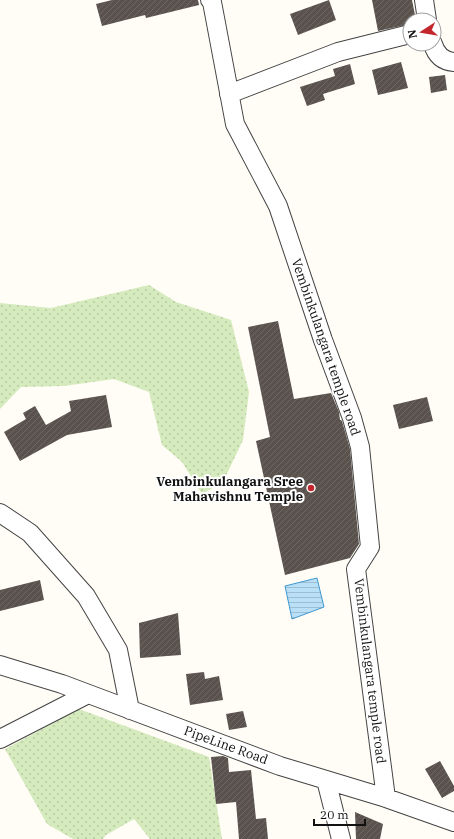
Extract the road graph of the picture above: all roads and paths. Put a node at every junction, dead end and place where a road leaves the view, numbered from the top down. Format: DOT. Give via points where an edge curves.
graph roads {
  1 [pos="210,0"];
  2 [pos="424,0"];
  3 [pos="426,12"];
  4 [pos="402,36"];
  5 [pos="436,52"];
  6 [pos="454,62"];
  7 [pos="229,94"];
  8 [pos="0,513"];
  9 [pos="0,665"];
  10 [pos="88,694"];
  11 [pos="130,710"];
  12 [pos="0,739"];
  13 [pos="326,780"];
  14 [pos="386,798"];
  15 [pos="454,822"];
  16 [pos="341,839"];
  1 -- 7 [label="street, Vembinkulangara temple road"];
  2 -- 3 [label="street"];
  4 -- 7 [label="street" via="338,52"];
  5 -- 6 [label="street" via="446,62"];
  7 -- 14 [label="street, Vembinkulangara temple road" via="235,124 278,206 360,447 370,547 356,569"];
  8 -- 11 [label="street" via="30,533 86,596 118,650"];
  9 -- 10 [label="street, PipeLine Road"];
  10 -- 11 [label="street, PipeLine Road"];
  10 -- 12 [label="street"];
  11 -- 13 [label="street, PipeLine Road" via="280,766"];
  13 -- 14 [label="street, PipeLine Road"];
  13 -- 16 [label="street"];
  14 -- 15 [label="street, PipeLine Road"];
}
